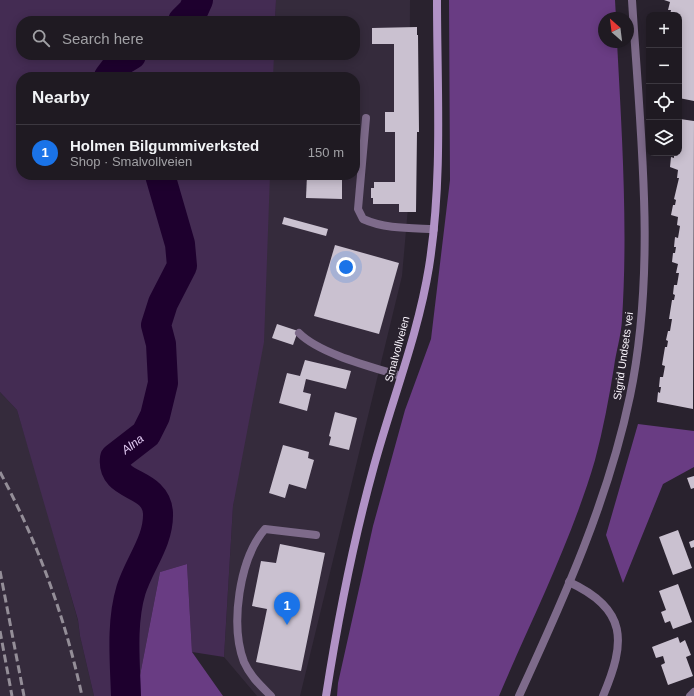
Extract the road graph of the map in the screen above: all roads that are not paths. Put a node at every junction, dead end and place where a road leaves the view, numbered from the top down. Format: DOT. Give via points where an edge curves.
graph roads {
  1 [pos="437,0"];
  2 [pos="632,0"];
  3 [pos="366,118"];
  4 [pos="434,229"];
  5 [pos="299,333"];
  6 [pos="401,376"];
  7 [pos="316,535"];
  8 [pos="569,582"];
  9 [pos="694,692"];
  10 [pos="271,696"];
  11 [pos="326,696"];
  12 [pos="519,696"];
  13 [pos="603,696"];
  14 [pos="690,696"];
  1 -- 4 [label="street, Smalvollveien" via="438,112"];
  2 -- 8 [label="street, Sigrid Undsets vei" via="645,223 644,272 637,352 615,457 586,546"];
  3 -- 4 [label="street" via="358,209 362,219 391,227"];
  4 -- 6 [label="street, Smalvollveien" via="423,296"];
  5 -- 6 [label="street" via="306,340 345,357"];
  6 -- 11 [label="street, Smalvollveien" via="363,509 347,578"];
  7 -- 10 [label="street" via="265,529 257,538 241,584 239,632 244,662"];
  8 -- 12 [label="street, Sigrid Undsets vei"];
  8 -- 13 [label="street" via="601,601 608,609 617,630 619,642 616,658"];
  9 -- 14 [label="street"];
}
